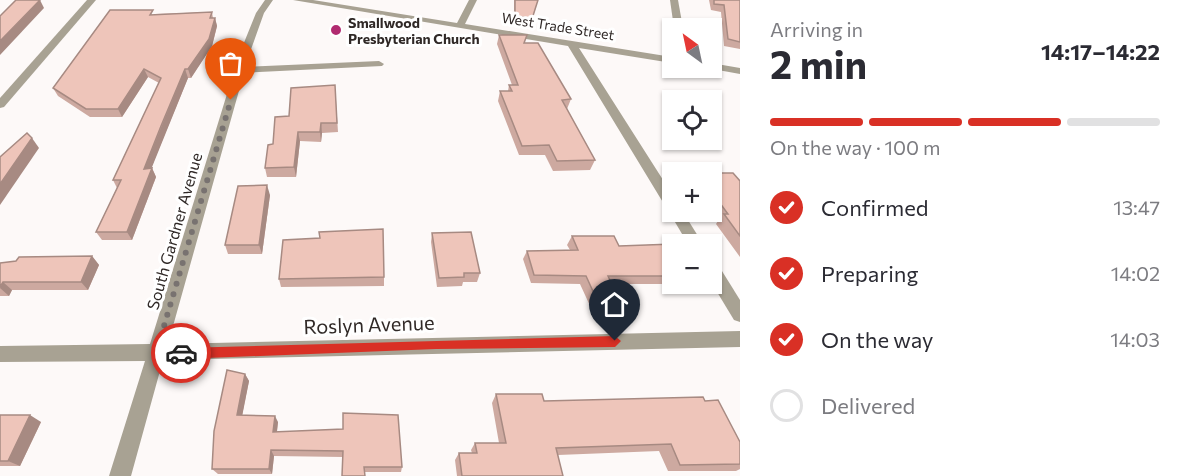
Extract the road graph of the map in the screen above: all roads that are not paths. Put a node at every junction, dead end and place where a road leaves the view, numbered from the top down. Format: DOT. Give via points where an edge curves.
graph roads {
  1 [pos="92,0"];
  2 [pos="269,0"];
  3 [pos="297,0"];
  4 [pos="473,0"];
  5 [pos="674,0"];
  6 [pos="677,18"];
  7 [pos="460,25"];
  8 [pos="571,43"];
  9 [pos="662,58"];
  10 [pos="379,64"];
  11 [pos="722,68"];
  12 [pos="240,70"];
  13 [pos="740,71"];
  14 [pos="0,105"];
  15 [pos="662,190"];
  16 [pos="722,286"];
  17 [pos="740,315"];
  18 [pos="740,339"];
  19 [pos="156,353"];
  20 [pos="0,354"];
  21 [pos="120,476"];
  1 -- 14 [label="street"];
  2 -- 12 [label="street, South Gardner Avenue" via="260,13"];
  3 -- 7 [label="street, West Trade Street"];
  4 -- 7 [label="street"];
  5 -- 6 [label="street"];
  7 -- 8 [label="street, West Trade Street"];
  8 -- 9 [label="street, West Trade Street"];
  8 -- 15 [label="street"];
  10 -- 12 [label="lane"];
  11 -- 13 [label="street"];
  12 -- 19 [label="street, South Gardner Avenue"];
  16 -- 17 [label="street"];
  18 -- 19 [label="street, Roslyn Avenue"];
  19 -- 20 [label="street, Roslyn Avenue"];
  19 -- 21 [label="street, South Gardner Avenue"];
}
